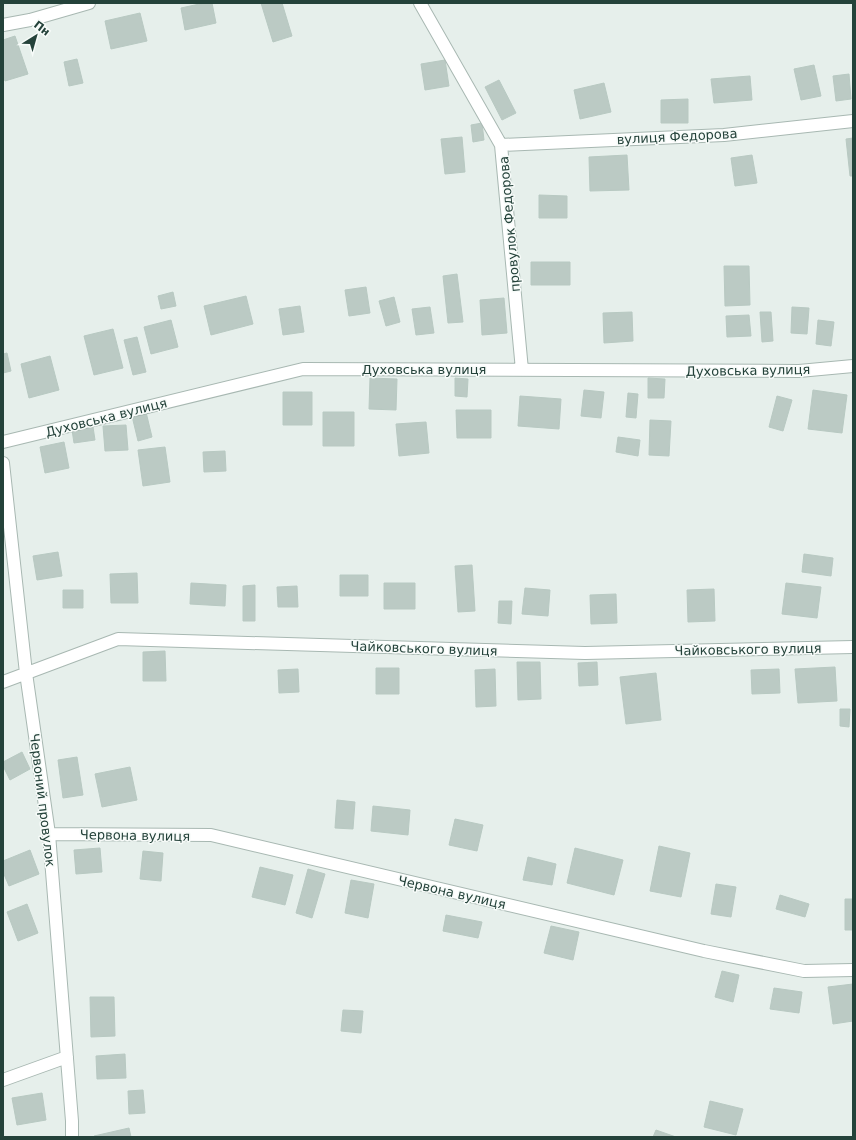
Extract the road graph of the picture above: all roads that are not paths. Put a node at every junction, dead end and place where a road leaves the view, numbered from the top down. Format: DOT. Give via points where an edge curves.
graph roads {
  1 [pos="89,3"];
  2 [pos="420,3"];
  3 [pos="3,25"];
  4 [pos="853,121"];
  5 [pos="501,145"];
  6 [pos="853,366"];
  7 [pos="522,370"];
  8 [pos="3,442"];
  9 [pos="3,463"];
  10 [pos="853,647"];
  11 [pos="26,673"];
  12 [pos="3,682"];
  13 [pos="49,834"];
  14 [pos="853,970"];
  15 [pos="67,1057"];
  16 [pos="3,1080"];
  17 [pos="72,1137"];
  1 -- 3 [label="street"];
  2 -- 5 [label="street, провулок Федорова"];
  4 -- 5 [label="street, вулиця Федорова" via="724,135"];
  5 -- 7 [label="street, провулок Федорова"];
  6 -- 7 [label="street, Духовська вулиця" via="798,371"];
  7 -- 8 [label="street, Духовська вулиця" via="303,369"];
  9 -- 11 [label="street, Червоний провулок"];
  10 -- 11 [label="street, Чайковського вулиця" via="585,653 118,639"];
  11 -- 12 [label="street, Чайковського вулиця"];
  11 -- 13 [label="street, Червоний провулок"];
  13 -- 14 [label="street, Червона вулиця" via="210,835 704,951 804,971"];
  13 -- 15 [label="street, Червоний провулок"];
  15 -- 16 [label="street"];
  15 -- 17 [label="street, Червоний провулок"];
}
